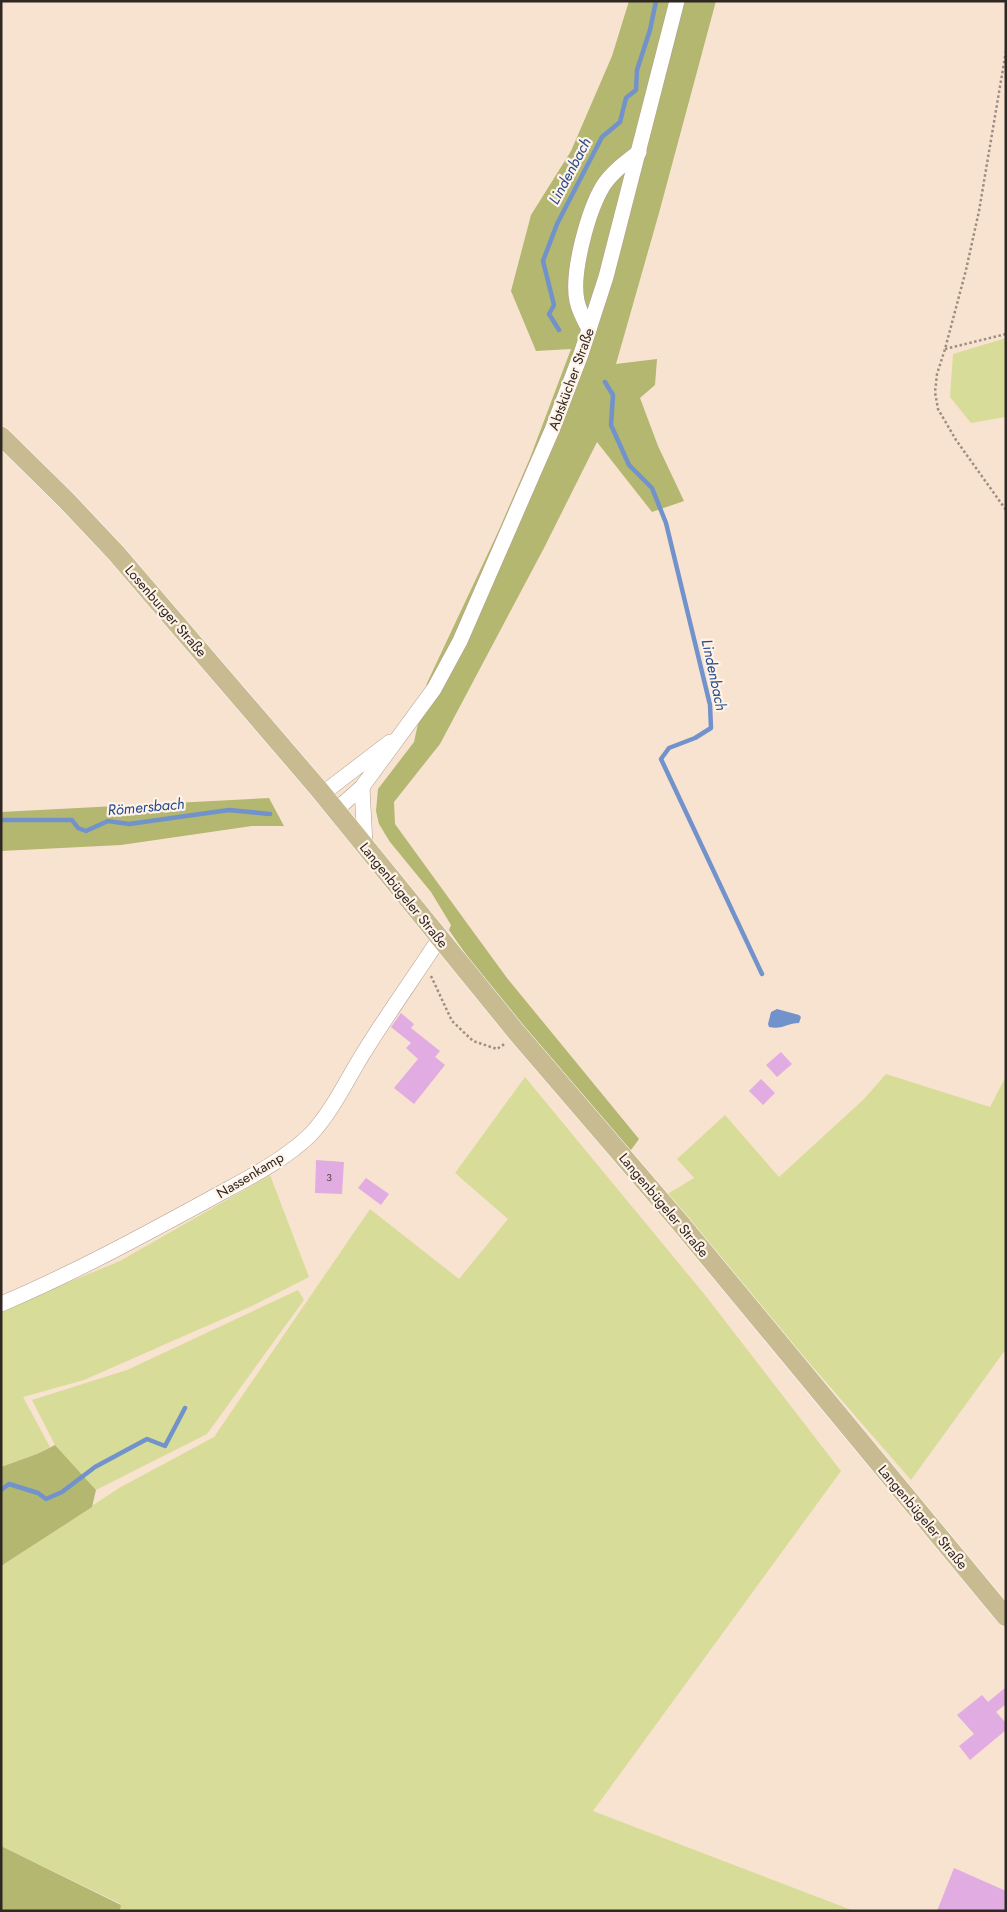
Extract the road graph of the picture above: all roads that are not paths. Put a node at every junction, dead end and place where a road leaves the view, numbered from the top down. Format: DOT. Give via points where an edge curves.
graph roads {
  1 [pos="678,1"];
  2 [pos="639,152"];
  3 [pos="589,329"];
  4 [pos="1,436"];
  5 [pos="403,732"];
  6 [pos="362,787"];
  7 [pos="322,794"];
  8 [pos="336,810"];
  9 [pos="365,845"];
  10 [pos="439,939"];
  11 [pos="1,1304"];
  12 [pos="1006,1617"];
  1 -- 2 [label="street, Abtskücher Straße"];
  2 -- 3 [label="street, Abtskücher Straße"];
  2 -- 3 [label="street" via="618,168 603,186 588,224 578,260 576,301"];
  3 -- 5 [label="street, Abtskücher Straße" via="552,430 460,641 434,690"];
  4 -- 7 [label="main road, Losenburger Straße" via="116,554"];
  5 -- 6 [label="street, Abtskücher Straße"];
  5 -- 7 [label="street, Abtskücher Straße"];
  6 -- 8 [label="street, Abtskücher Straße"];
  6 -- 9 [label="street"];
  7 -- 8 [label="main road, Langenbügeler Straße"];
  8 -- 9 [label="main road, Langenbügeler Straße"];
  9 -- 10 [label="main road, Langenbügeler Straße"];
  10 -- 11 [label="street, Nassenkamp" via="328,1110 298,1145 167,1223"];
  10 -- 12 [label="main road, Langenbügeler Straße" via="681,1224"];
}
